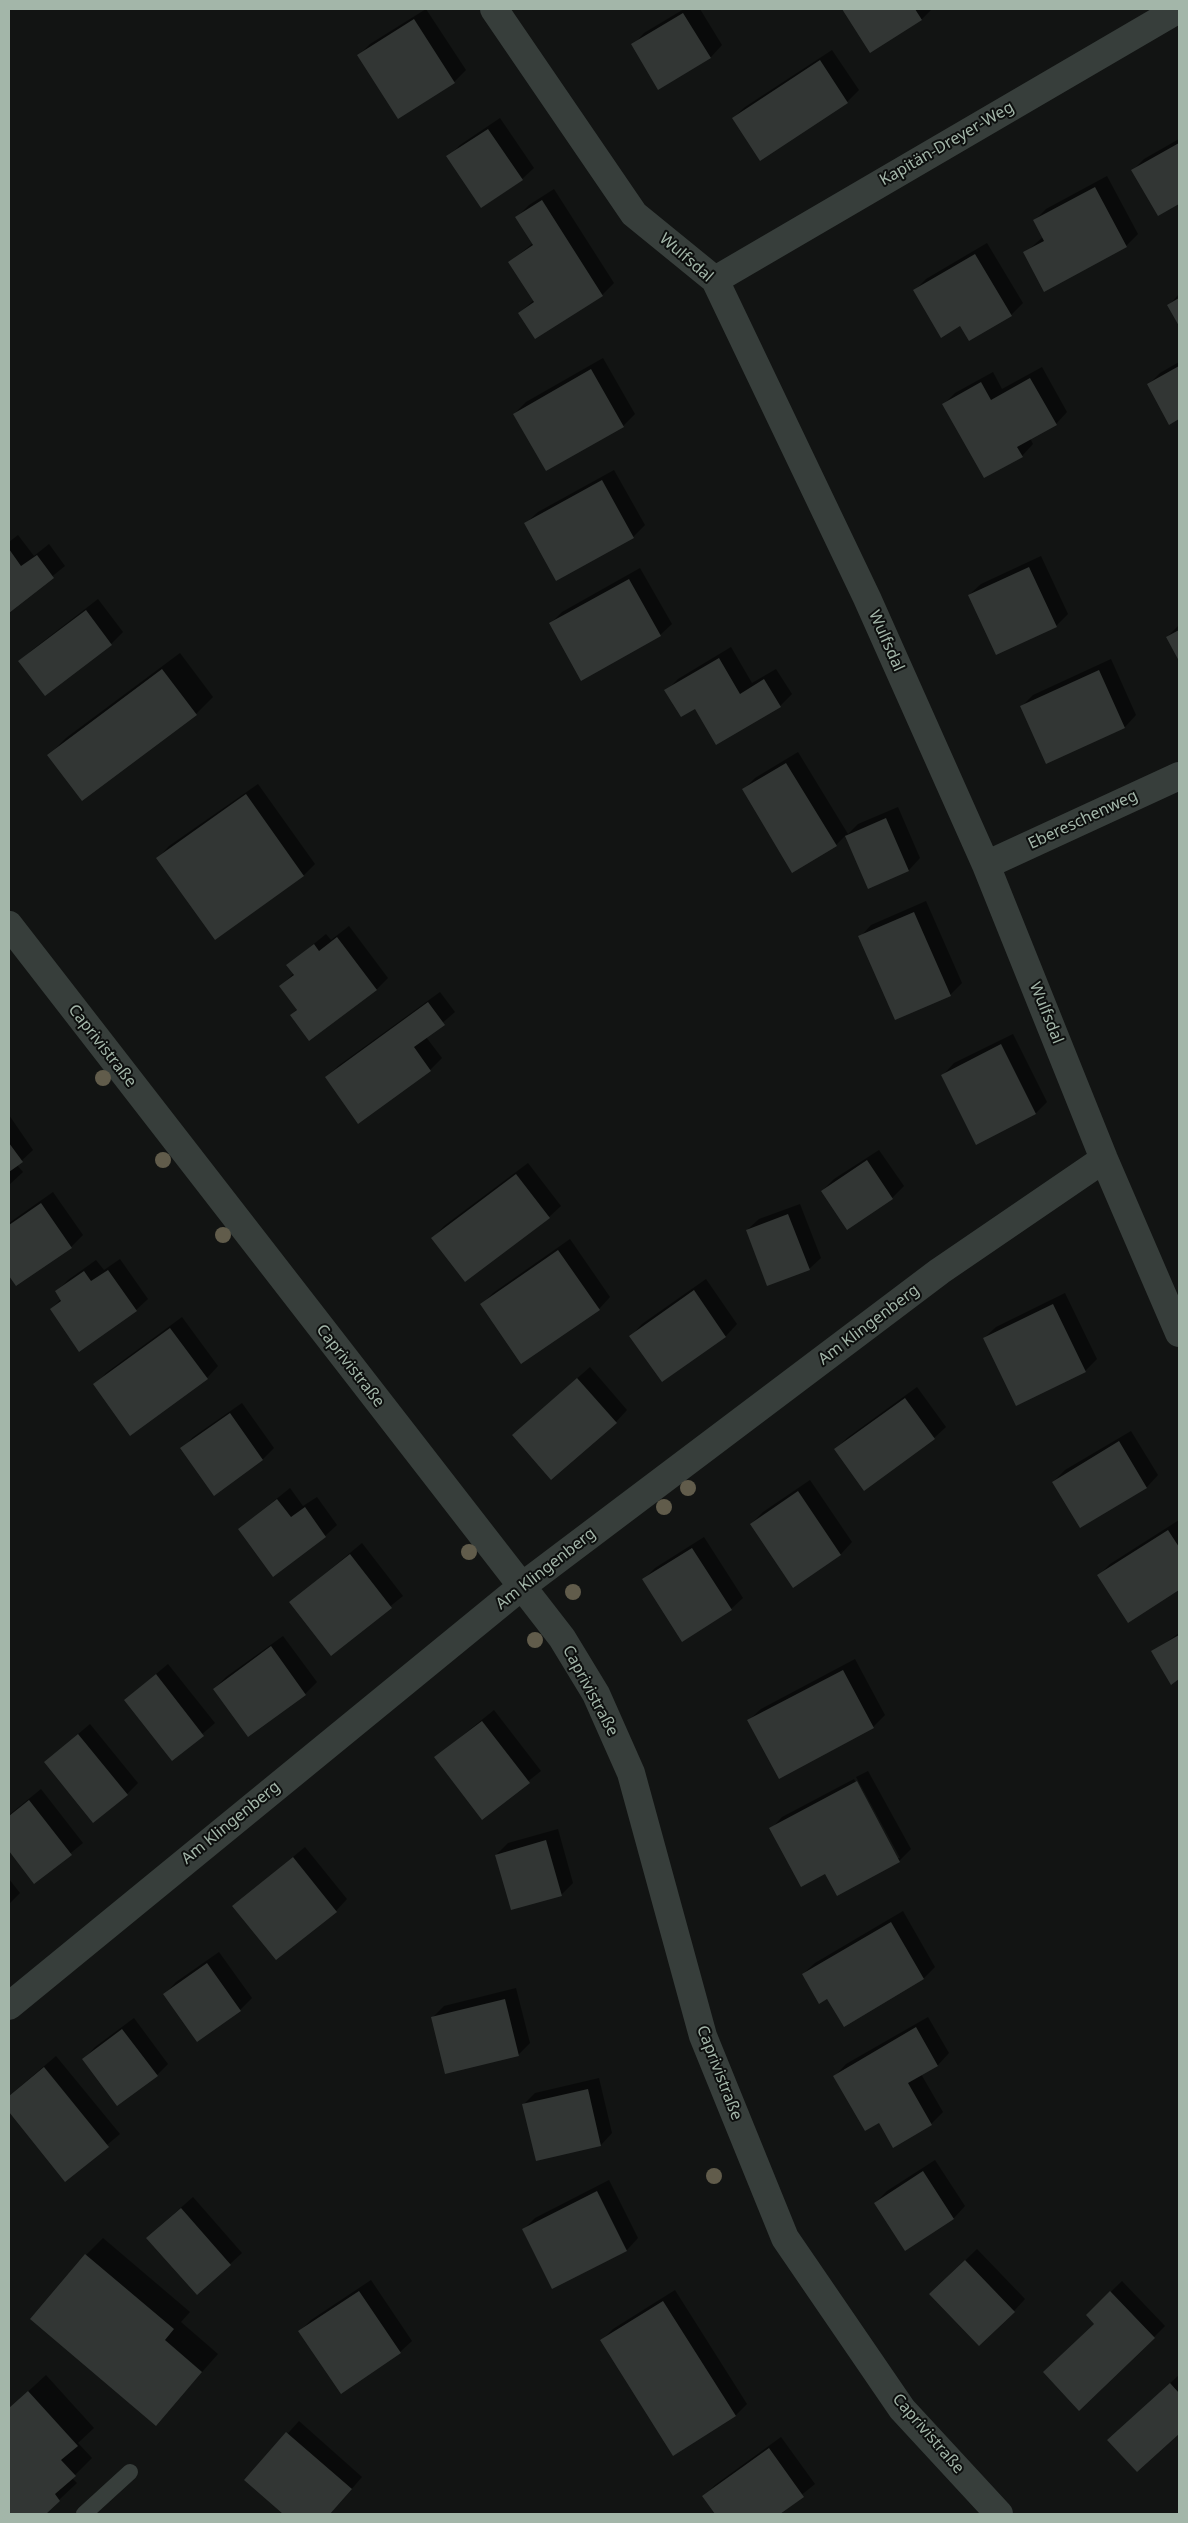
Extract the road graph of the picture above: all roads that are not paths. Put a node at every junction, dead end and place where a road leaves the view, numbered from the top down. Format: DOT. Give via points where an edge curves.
graph roads {
  1 [pos="494,9"];
  2 [pos="1179,9"];
  3 [pos="715,280"];
  4 [pos="1179,776"];
  5 [pos="986,865"];
  6 [pos="9,925"];
  7 [pos="1104,1159"];
  8 [pos="1179,1333"];
  9 [pos="521,1587"];
  10 [pos="9,2006"];
  11 [pos="130,2472"];
  12 [pos="84,2514"];
  13 [pos="999,2514"];
  1 -- 3 [label="street, Wulfsdal" via="634,214"];
  2 -- 3 [label="street, Kapitän-Dreyer-Weg"];
  3 -- 5 [label="street, Wulfsdal" via="867,598"];
  4 -- 5 [label="street, Ebereschenweg"];
  5 -- 7 [label="street, Wulfsdal"];
  6 -- 9 [label="street, Caprivistraße"];
  7 -- 8 [label="street, Wulfsdal"];
  7 -- 9 [label="street, Am Klingenberg" via="940,1271"];
  9 -- 10 [label="street, Am Klingenberg"];
  9 -- 13 [label="street, Caprivistraße" via="562,1638 596,1694 631,1773 703,2036 785,2238 902,2409"];
  11 -- 12 [label="lane"];
}
